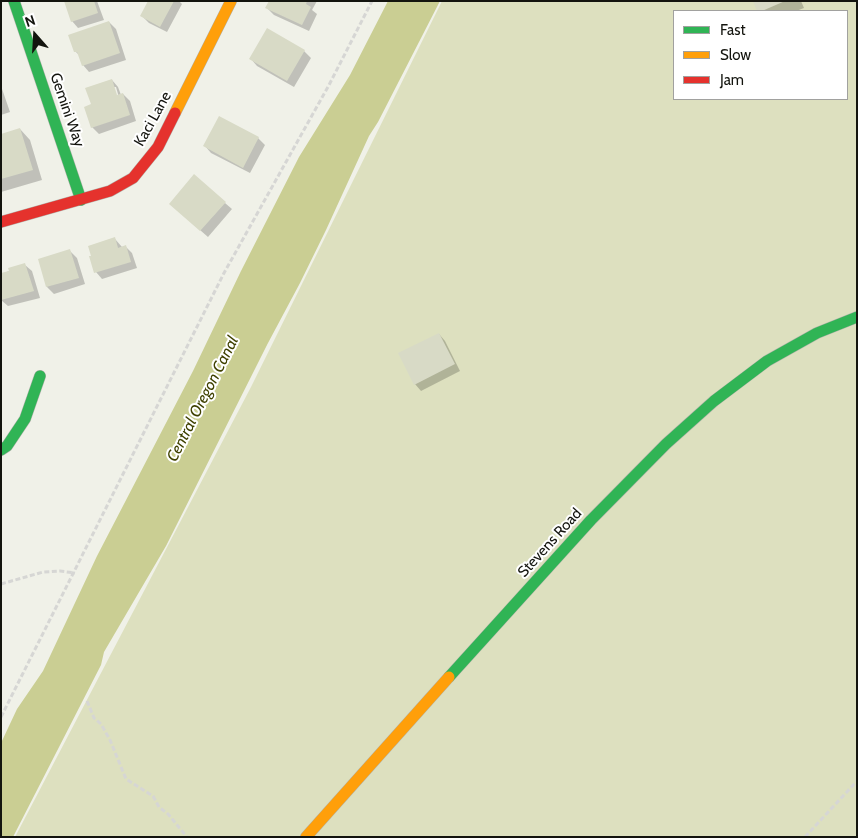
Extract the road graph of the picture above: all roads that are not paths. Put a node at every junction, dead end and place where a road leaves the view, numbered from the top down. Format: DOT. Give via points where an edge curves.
graph roads {
  1 [pos="14,1"];
  2 [pos="231,1"];
  3 [pos="81,200"];
  4 [pos="1,222"];
  5 [pos="857,317"];
  6 [pos="40,376"];
  7 [pos="1,450"];
  8 [pos="306,837"];
  1 -- 3 [label="street, Gemini Way"];
  2 -- 3 [label="street, Kaci Lane" via="158,147 133,178 110,191"];
  3 -- 4 [label="street, Kaci Lane"];
  5 -- 8 [label="street, Stevens Road" via="817,333 767,360 714,400 666,444 585,527"];
  6 -- 7 [label="street" via="25,419"];
}
